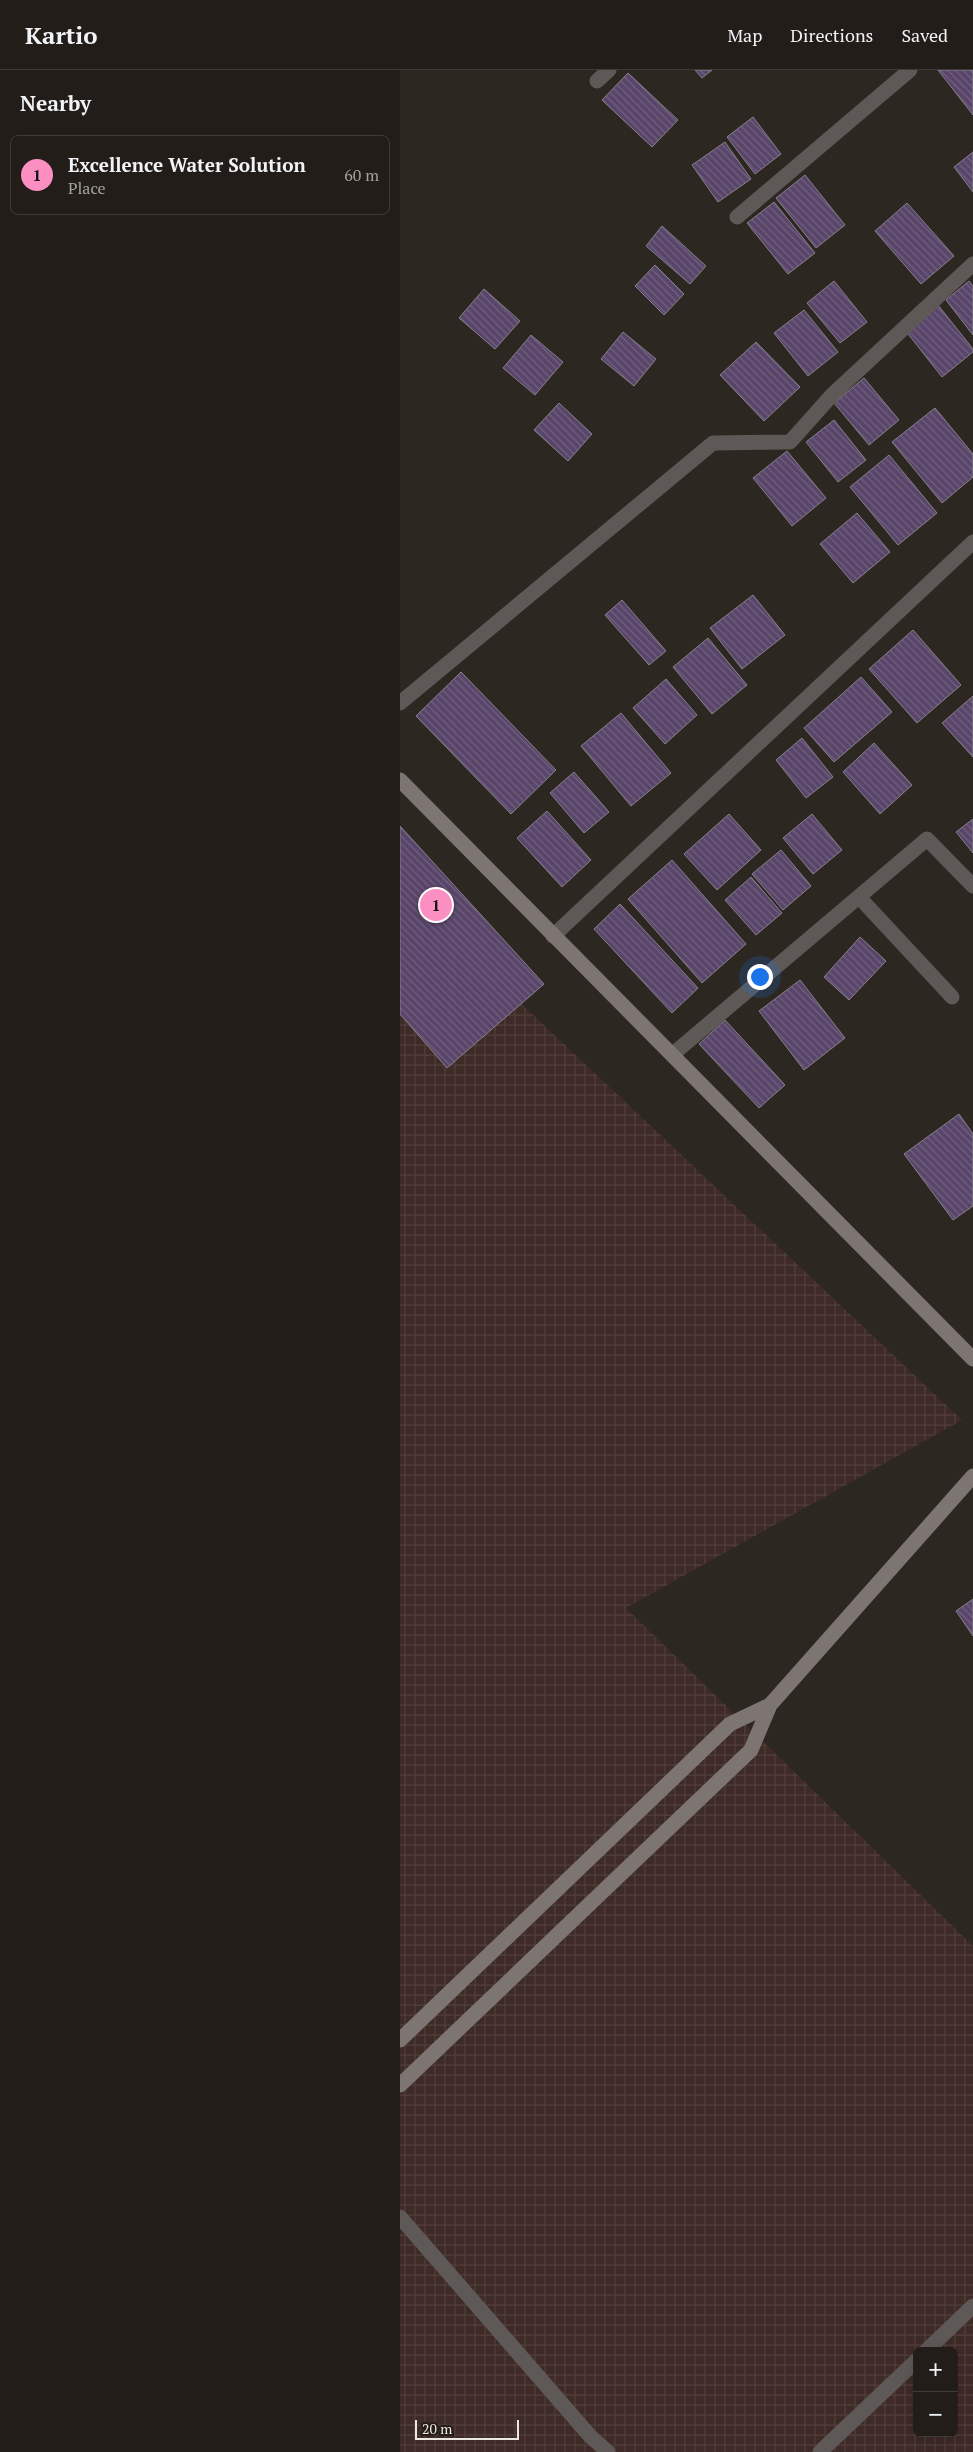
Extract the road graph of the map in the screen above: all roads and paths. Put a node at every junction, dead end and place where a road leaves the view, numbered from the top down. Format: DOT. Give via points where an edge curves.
graph roads {
  1 [pos="609,70"];
  2 [pos="910,70"];
  3 [pos="597,81"];
  4 [pos="737,217"];
  5 [pos="973,264"];
  6 [pos="973,542"];
  7 [pos="400,703"];
  8 [pos="400,780"];
  9 [pos="973,886"];
  10 [pos="859,896"];
  11 [pos="553,936"];
  12 [pos="952,997"];
  13 [pos="673,1054"];
  14 [pos="973,1359"];
  15 [pos="973,1476"];
  16 [pos="770,1705"];
  17 [pos="400,2040"];
  18 [pos="400,2085"];
  19 [pos="400,2217"];
  20 [pos="973,2306"];
  21 [pos="930,2347"];
  22 [pos="913,2364"];
  23 [pos="608,2452"];
  24 [pos="820,2452"];
  1 -- 3 [label="street"];
  2 -- 4 [label="street"];
  5 -- 7 [label="street" via="832,395 790,442 713,443"];
  6 -- 11 [label="street"];
  8 -- 11 [label="street"];
  9 -- 10 [label="street" via="927,839"];
  10 -- 12 [label="street"];
  10 -- 13 [label="street"];
  11 -- 13 [label="street"];
  13 -- 14 [label="street"];
  15 -- 16 [label="street"];
  16 -- 17 [label="street" via="730,1724"];
  16 -- 18 [label="street" via="751,1750"];
  19 -- 23 [label="street" via="590,2436"];
  20 -- 21 [label="street"];
  22 -- 24 [label="street"];
}
